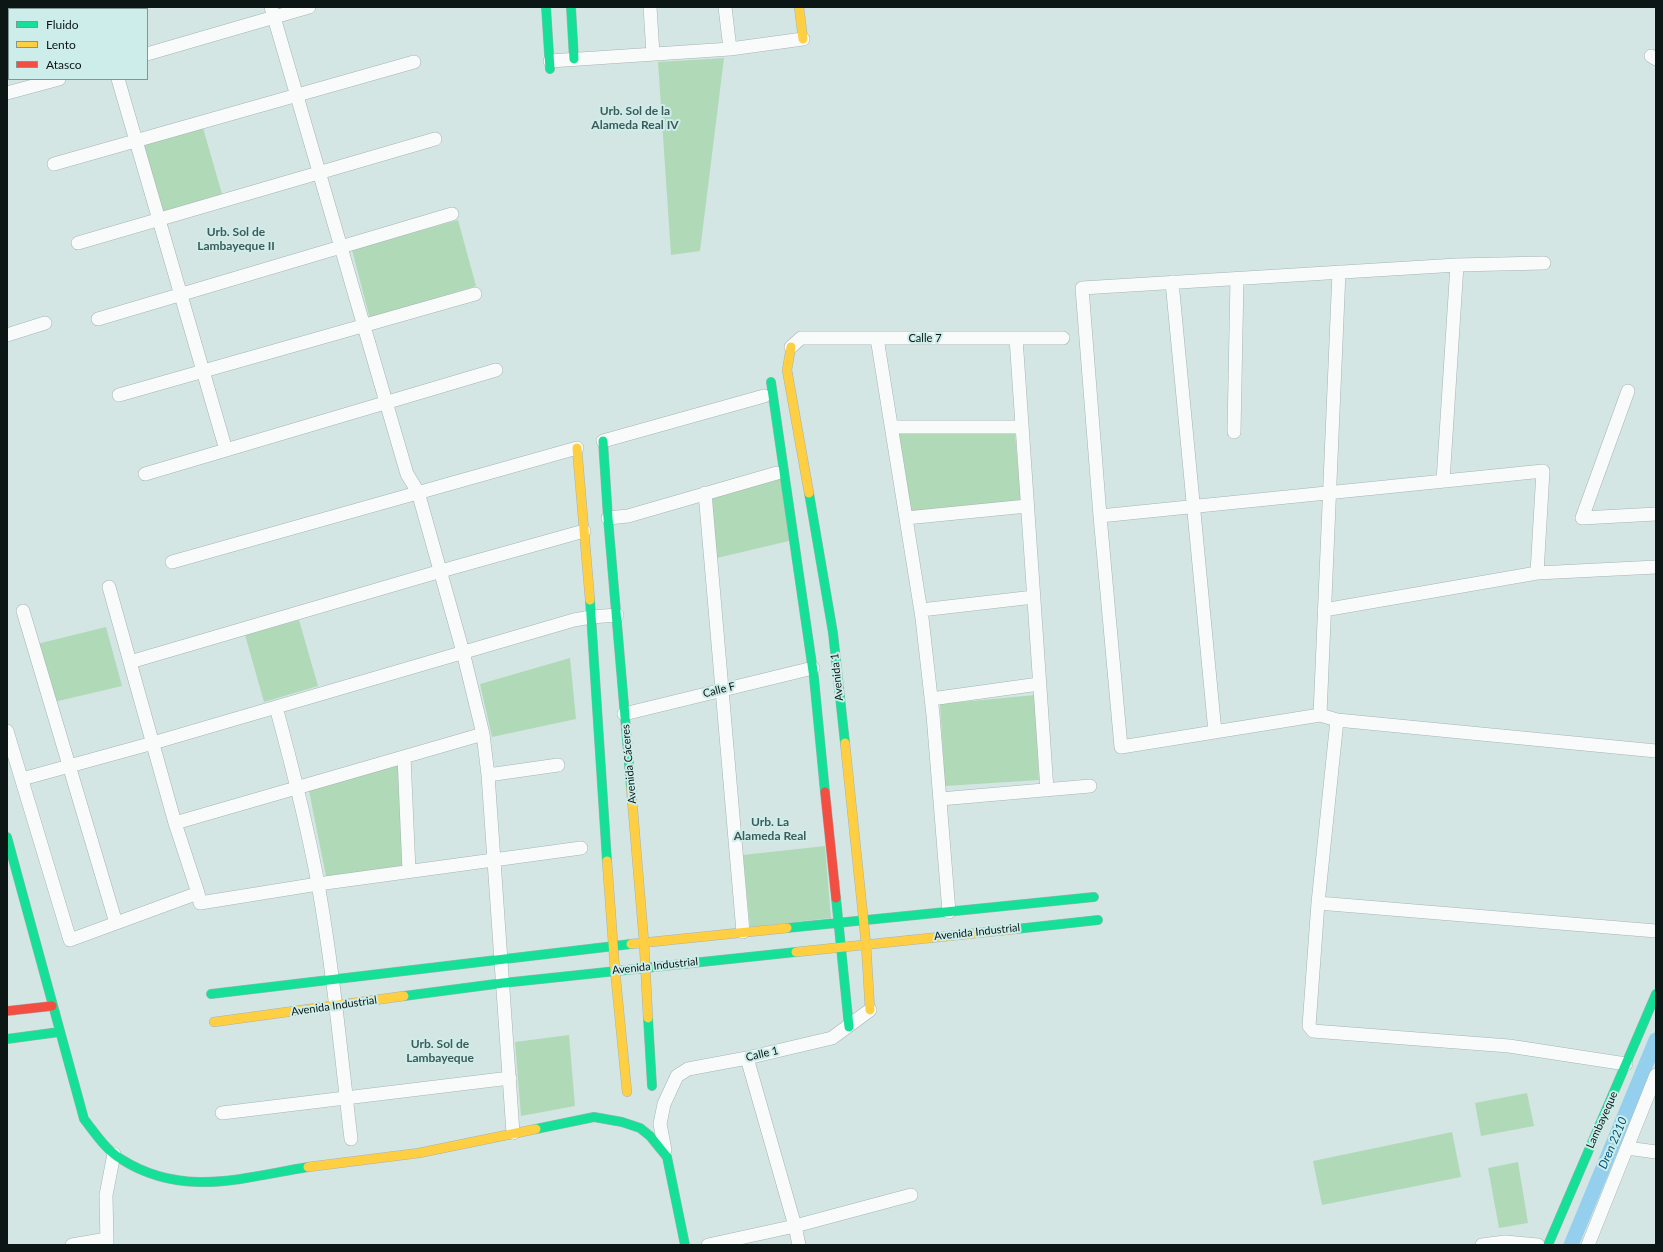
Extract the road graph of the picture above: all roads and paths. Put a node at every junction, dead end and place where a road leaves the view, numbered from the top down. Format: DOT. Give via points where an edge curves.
graph roads {
  1 [pos="309,7"];
  2 [pos="546,7"];
  3 [pos="570,7"];
  4 [pos="650,7"];
  5 [pos="725,7"];
  6 [pos="799,7"];
  7 [pos="272,12"];
  8 [pos="803,39"];
  9 [pos="730,49"];
  10 [pos="148,54"];
  11 [pos="653,54"];
  12 [pos="574,59"];
  13 [pos="414,62"];
  14 [pos="550,65"];
  15 [pos="55,80"];
  16 [pos="118,80"];
  17 [pos="7,93"];
  18 [pos="296,95"];
  19 [pos="435,140"];
  20 [pos="135,141"];
  21 [pos="54,164"];
  22 [pos="319,173"];
  23 [pos="452,214"];
  24 [pos="158,220"];
  25 [pos="78,243"];
  26 [pos="341,247"];
  27 [pos="1544,263"];
  28 [pos="1457,265"];
  29 [pos="1339,272"];
  30 [pos="1237,279"];
  31 [pos="1172,282"];
  32 [pos="180,294"];
  33 [pos="475,294"];
  34 [pos="98,319"];
  35 [pos="45,323"];
  36 [pos="364,326"];
  37 [pos="7,334"];
  38 [pos="877,338"];
  39 [pos="1016,338"];
  40 [pos="1063,338"];
  41 [pos="791,347"];
  42 [pos="496,370"];
  43 [pos="203,371"];
  44 [pos="771,382"];
  45 [pos="1628,391"];
  46 [pos="119,395"];
  47 [pos="764,396"];
  48 [pos="386,403"];
  49 [pos="892,427"];
  50 [pos="1022,427"];
  51 [pos="1234,432"];
  52 [pos="603,441"];
  53 [pos="577,448"];
  54 [pos="226,450"];
  55 [pos="777,473"];
  56 [pos="145,474"];
  57 [pos="1444,481"];
  58 [pos="418,492"];
  59 [pos="1330,492"];
  60 [pos="705,493"];
  61 [pos="1028,506"];
  62 [pos="1193,506"];
  63 [pos="1656,514"];
  64 [pos="1100,516"];
  65 [pos="608,518"];
  66 [pos="906,518"];
  67 [pos="584,531"];
  68 [pos="172,562"];
  69 [pos="1656,567"];
  70 [pos="441,571"];
  71 [pos="1537,573"];
  72 [pos="109,587"];
  73 [pos="1034,597"];
  74 [pos="921,610"];
  75 [pos="1324,610"];
  76 [pos="23,611"];
  77 [pos="617,615"];
  78 [pos="592,617"];
  79 [pos="463,652"];
  80 [pos="130,662"];
  81 [pos="813,668"];
  82 [pos="1039,684"];
  83 [pos="721,690"];
  84 [pos="931,699"];
  85 [pos="276,707"];
  86 [pos="624,714"];
  87 [pos="1320,715"];
  88 [pos="1337,720"];
  89 [pos="7,731"];
  90 [pos="1215,732"];
  91 [pos="483,734"];
  92 [pos="153,743"];
  93 [pos="1656,751"];
  94 [pos="404,757"];
  95 [pos="558,765"];
  96 [pos="69,766"];
  97 [pos="488,775"];
  98 [pos="22,779"];
  99 [pos="1090,786"];
  100 [pos="298,787"];
  101 [pos="1047,790"];
  102 [pos="940,799"];
  103 [pos="175,823"];
  104 [pos="7,837"];
  105 [pos="581,848"];
  106 [pos="494,859"];
  107 [pos="409,871"];
  108 [pos="318,884"];
  109 [pos="198,893"];
  110 [pos="1094,897"];
  111 [pos="1318,903"];
  112 [pos="949,912"];
  113 [pos="863,920"];
  114 [pos="1098,920"];
  115 [pos="116,923"];
  116 [pos="839,923"];
  117 [pos="1656,931"];
  118 [pos="744,932"];
  119 [pos="644,942"];
  120 [pos="866,944"];
  121 [pos="614,946"];
  122 [pos="841,947"];
  123 [pos="501,958"];
  124 [pos="646,967"];
  125 [pos="615,970"];
  126 [pos="332,979"];
  127 [pos="503,983"];
  128 [pos="211,994"];
  129 [pos="1656,994"];
  130 [pos="52,1006"];
  131 [pos="335,1006"];
  132 [pos="870,1010"];
  133 [pos="7,1011"];
  134 [pos="214,1022"];
  135 [pos="849,1027"];
  136 [pos="59,1032"];
  137 [pos="7,1039"];
  138 [pos="747,1058"];
  139 [pos="1626,1064"];
  140 [pos="1656,1077"];
  141 [pos="510,1078"];
  142 [pos="652,1086"];
  143 [pos="627,1092"];
  144 [pos="346,1098"];
  145 [pos="664,1104"];
  146 [pos="222,1113"];
  147 [pos="513,1133"];
  148 [pos="351,1139"];
  149 [pos="1627,1148"];
  150 [pos="1656,1152"];
  151 [pos="114,1154"];
  152 [pos="668,1157"];
  153 [pos="912,1195"];
  154 [pos="795,1226"];
  155 [pos="107,1242"];
  156 [pos="72,1245"];
  157 [pos="685,1245"];
  158 [pos="708,1245"];
  159 [pos="799,1245"];
  160 [pos="1482,1245"];
  161 [pos="1538,1245"];
  162 [pos="1548,1245"];
  163 [pos="1588,1245"];
  1 -- 7 [label="street"];
  2 -- 14 [label="street"];
  3 -- 12 [label="street"];
  4 -- 11 [label="street"];
  5 -- 9 [label="street"];
  6 -- 8 [label="street"];
  7 -- 10 [label="street"];
  7 -- 18 [label="street"];
  8 -- 9 [label="street"];
  9 -- 11 [label="street"];
  11 -- 12 [label="street"];
  12 -- 14 [label="street"];
  13 -- 18 [label="street"];
  15 -- 17 [label="street"];
  16 -- 20 [label="street"];
  18 -- 20 [label="street"];
  18 -- 22 [label="street"];
  19 -- 22 [label="street"];
  20 -- 21 [label="street"];
  20 -- 24 [label="street"];
  22 -- 24 [label="street"];
  22 -- 26 [label="street"];
  23 -- 26 [label="street"];
  24 -- 25 [label="street"];
  24 -- 32 [label="street"];
  26 -- 32 [label="street"];
  26 -- 36 [label="street"];
  27 -- 28 [label="street"];
  28 -- 29 [label="street"];
  28 -- 57 [label="street"];
  29 -- 30 [label="street"];
  29 -- 59 [label="street"];
  30 -- 31 [label="street"];
  30 -- 51 [label="street"];
  31 -- 62 [label="street"];
  31 -- 64 [label="street" via="1082,288"];
  32 -- 34 [label="street"];
  32 -- 43 [label="street"];
  33 -- 36 [label="street"];
  35 -- 37 [label="street"];
  36 -- 43 [label="street"];
  36 -- 48 [label="street"];
  38 -- 39 [label="street, Calle 7"];
  38 -- 41 [label="street, Calle 7" via="801,338"];
  38 -- 49 [label="street"];
  39 -- 40 [label="street, Calle 7"];
  39 -- 50 [label="street"];
  41 -- 113 [label="street, Avenida 1" via="787,370 833,632"];
  42 -- 48 [label="street"];
  43 -- 46 [label="street"];
  43 -- 54 [label="street"];
  44 -- 81 [label="street, Avenida 1"];
  45 -- 63 [label="street" via="1582,518"];
  47 -- 52 [label="street"];
  48 -- 54 [label="street"];
  48 -- 58 [label="street" via="407,474"];
  49 -- 50 [label="street"];
  49 -- 66 [label="street"];
  50 -- 61 [label="street"];
  52 -- 65 [label="street, Avenida Cáceres"];
  53 -- 58 [label="street"];
  53 -- 67 [label="street"];
  54 -- 56 [label="street"];
  55 -- 60 [label="street"];
  57 -- 59 [label="street"];
  57 -- 71 [label="street" via="1543,471"];
  58 -- 68 [label="street"];
  58 -- 70 [label="street"];
  59 -- 62 [label="street"];
  59 -- 75 [label="street"];
  60 -- 65 [label="street" via="628,516"];
  60 -- 83 [label="street"];
  61 -- 66 [label="street"];
  61 -- 73 [label="street"];
  62 -- 64 [label="street"];
  62 -- 90 [label="street"];
  64 -- 90 [label="street" via="1121,747"];
  65 -- 77 [label="street, Avenida Cáceres"];
  66 -- 74 [label="street"];
  67 -- 70 [label="street"];
  67 -- 78 [label="street"];
  69 -- 71 [label="street"];
  70 -- 79 [label="street"];
  70 -- 80 [label="street"];
  71 -- 75 [label="street"];
  72 -- 80 [label="street"];
  73 -- 74 [label="street"];
  73 -- 82 [label="street"];
  74 -- 84 [label="street"];
  75 -- 87 [label="street"];
  76 -- 96 [label="street"];
  77 -- 78 [label="street"];
  77 -- 86 [label="street, Avenida Cáceres"];
  78 -- 79 [label="street"];
  78 -- 121 [label="street"];
  79 -- 85 [label="street"];
  79 -- 91 [label="street"];
  80 -- 92 [label="street"];
  81 -- 83 [label="street, Calle F"];
  81 -- 116 [label="street, Avenida 1"];
  82 -- 84 [label="street"];
  82 -- 101 [label="street"];
  83 -- 86 [label="street, Calle F"];
  83 -- 118 [label="street"];
  84 -- 102 [label="street"];
  85 -- 92 [label="street"];
  85 -- 100 [label="street"];
  86 -- 119 [label="street, Avenida Cáceres"];
  87 -- 88 [label="street"];
  87 -- 90 [label="street"];
  88 -- 93 [label="street"];
  88 -- 111 [label="street"];
  89 -- 98 [label="street"];
  91 -- 94 [label="street"];
  91 -- 97 [label="street"];
  92 -- 96 [label="street"];
  92 -- 103 [label="street"];
  94 -- 100 [label="street"];
  94 -- 107 [label="street"];
  95 -- 97 [label="street"];
  96 -- 98 [label="street"];
  96 -- 115 [label="street"];
  97 -- 106 [label="street"];
  98 -- 115 [label="street" via="70,940"];
  99 -- 101 [label="street"];
  100 -- 103 [label="street"];
  100 -- 108 [label="street"];
  101 -- 102 [label="street"];
  102 -- 112 [label="street"];
  103 -- 109 [label="street"];
  104 -- 130 [label="street"];
  105 -- 106 [label="street"];
  106 -- 107 [label="street"];
  106 -- 123 [label="street"];
  107 -- 108 [label="street"];
  108 -- 109 [label="street" via="200,903"];
  108 -- 126 [label="street"];
  109 -- 115 [label="street"];
  110 -- 112 [label="street, Avenida Industrial"];
  111 -- 117 [label="street"];
  111 -- 139 [label="street" via="1310,1026 1312,1031 1509,1046"];
  112 -- 113 [label="street, Avenida Industrial"];
  113 -- 116 [label="street, Avenida Industrial"];
  113 -- 120 [label="street, Avenida 1"];
  114 -- 120 [label="street, Avenida Industrial"];
  116 -- 118 [label="street, Avenida Industrial"];
  116 -- 122 [label="street, Avenida 1"];
  118 -- 119 [label="street, Avenida Industrial"];
  119 -- 121 [label="street, Avenida Industrial"];
  119 -- 124 [label="street, Avenida Cáceres"];
  120 -- 122 [label="street, Avenida Industrial"];
  120 -- 132 [label="street, Avenida 1"];
  121 -- 123 [label="street, Avenida Industrial"];
  121 -- 125 [label="street"];
  122 -- 124 [label="street, Avenida Industrial"];
  122 -- 135 [label="street, Avenida 1"];
  123 -- 126 [label="street, Avenida Industrial"];
  123 -- 127 [label="street"];
  124 -- 125 [label="street, Avenida Industrial"];
  124 -- 142 [label="street, Avenida Cáceres"];
  125 -- 127 [label="street, Avenida Industrial"];
  125 -- 143 [label="street"];
  126 -- 128 [label="street, Avenida Industrial"];
  126 -- 131 [label="street"];
  127 -- 131 [label="street, Avenida Industrial"];
  127 -- 141 [label="street"];
  129 -- 139 [label="street, Lambayeque"];
  130 -- 133 [label="street"];
  130 -- 136 [label="street"];
  131 -- 134 [label="street, Avenida Industrial"];
  131 -- 144 [label="street"];
  132 -- 135 [label="street, Calle 1"];
  135 -- 138 [label="street, Calle 1" via="832,1038"];
  136 -- 137 [label="street"];
  136 -- 151 [label="street" via="84,1119"];
  138 -- 145 [label="street, Calle 1" via="688,1069 677,1076"];
  138 -- 154 [label="street"];
  139 -- 162 [label="street, Lambayeque"];
  140 -- 149 [label="street"];
  141 -- 144 [label="street"];
  141 -- 147 [label="street"];
  142 -- 145 [label="street"];
  144 -- 146 [label="street"];
  144 -- 148 [label="street"];
  145 -- 152 [label="street, Calle 1" via="660,1124"];
  147 -- 151 [label="street" via="419,1153 203,1183 154,1176"];
  147 -- 152 [label="street" via="594,1117 640,1128"];
  149 -- 150 [label="street"];
  149 -- 163 [label="street"];
  151 -- 155 [label="street" via="106,1195"];
  152 -- 157 [label="street"];
  153 -- 154 [label="street"];
  154 -- 158 [label="street"];
  154 -- 159 [label="street"];
  155 -- 156 [label="street"];
  160 -- 161 [label="street" via="1505,1242"];
}
